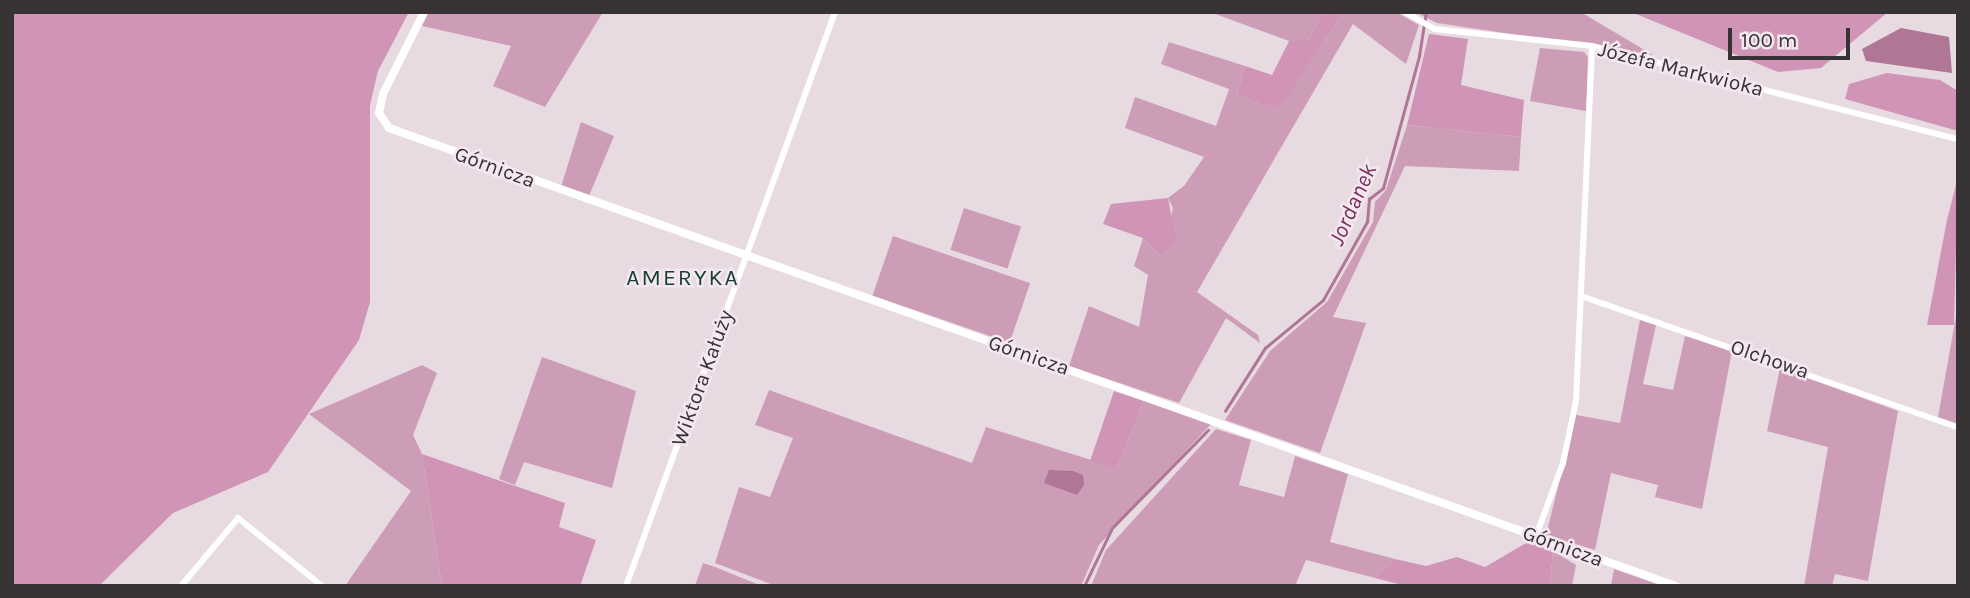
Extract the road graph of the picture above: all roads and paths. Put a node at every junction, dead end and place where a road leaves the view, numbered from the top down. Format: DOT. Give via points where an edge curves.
graph roads {
  1 [pos="424,12"];
  2 [pos="835,12"];
  3 [pos="1405,12"];
  4 [pos="1592,46"];
  5 [pos="1958,139"];
  6 [pos="745,258"];
  7 [pos="1581,296"];
  8 [pos="1958,427"];
  9 [pos="1536,536"];
  10 [pos="181,586"];
  11 [pos="322,586"];
  12 [pos="626,586"];
  13 [pos="1676,586"];
  1 -- 6 [label="street, Górnicza" via="383,94 383,124"];
  2 -- 6 [label="street, Wiktora Kałuży"];
  3 -- 4 [label="street, Józefa Markwioka" via="1431,27"];
  4 -- 5 [label="street, Józefa Markwioka"];
  4 -- 7 [label="street"];
  6 -- 9 [label="street, Górnicza"];
  6 -- 12 [label="street, Wiktora Kałuży"];
  7 -- 8 [label="street, Olchowa"];
  7 -- 9 [label="street" via="1576,401 1563,463"];
  9 -- 13 [label="street, Górnicza"];
  10 -- 11 [label="street" via="239,517"];
}
